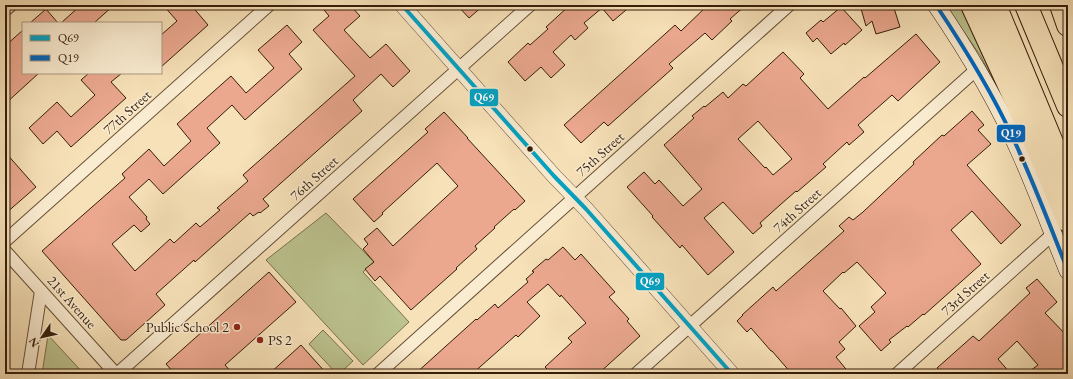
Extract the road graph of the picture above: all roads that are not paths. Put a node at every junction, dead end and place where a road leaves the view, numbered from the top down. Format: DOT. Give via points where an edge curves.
graph roads {
  1 [pos="11,5"];
  2 [pos="269,5"];
  3 [pos="402,5"];
  4 [pos="530,5"];
  5 [pos="789,5"];
  6 [pos="936,5"];
  7 [pos="972,5"];
  8 [pos="995,5"];
  9 [pos="1026,5"];
  10 [pos="1061,5"];
  11 [pos="5,10"];
  12 [pos="1068,25"];
  13 [pos="459,69"];
  14 [pos="977,69"];
  15 [pos="1068,106"];
  16 [pos="1068,181"];
  17 [pos="575,198"];
  18 [pos="1061,228"];
  19 [pos="5,241"];
  20 [pos="5,251"];
  21 [pos="1068,270"];
  22 [pos="41,291"];
  23 [pos="690,327"];
  24 [pos="28,374"];
  25 [pos="116,374"];
  26 [pos="378,374"];
  27 [pos="636,374"];
  28 [pos="732,374"];
  29 [pos="897,374"];
  1 -- 11 [label="street"];
  2 -- 19 [label="street, 77th Street"];
  3 -- 13 [label="street"];
  4 -- 13 [label="street, 76th Street"];
  5 -- 17 [label="street, 75th Street"];
  6 -- 14 [label="main road"];
  7 -- 18 [label="highway" via="1035,142"];
  8 -- 16 [label="highway"];
  9 -- 15 [label="highway"];
  10 -- 12 [label="highway"];
  13 -- 17 [label="street"];
  13 -- 25 [label="street, 76th Street"];
  14 -- 18 [label="main road"];
  14 -- 23 [label="street, 74th Street"];
  17 -- 23 [label="street"];
  17 -- 26 [label="street, 75th Street"];
  18 -- 21 [label="main road"];
  18 -- 29 [label="street, 73rd Street"];
  20 -- 22 [label="street, 21st Avenue"];
  22 -- 24 [label="street"];
  22 -- 25 [label="street, 21st Avenue"];
  23 -- 27 [label="street, 74th Street"];
  23 -- 28 [label="street"];
}
